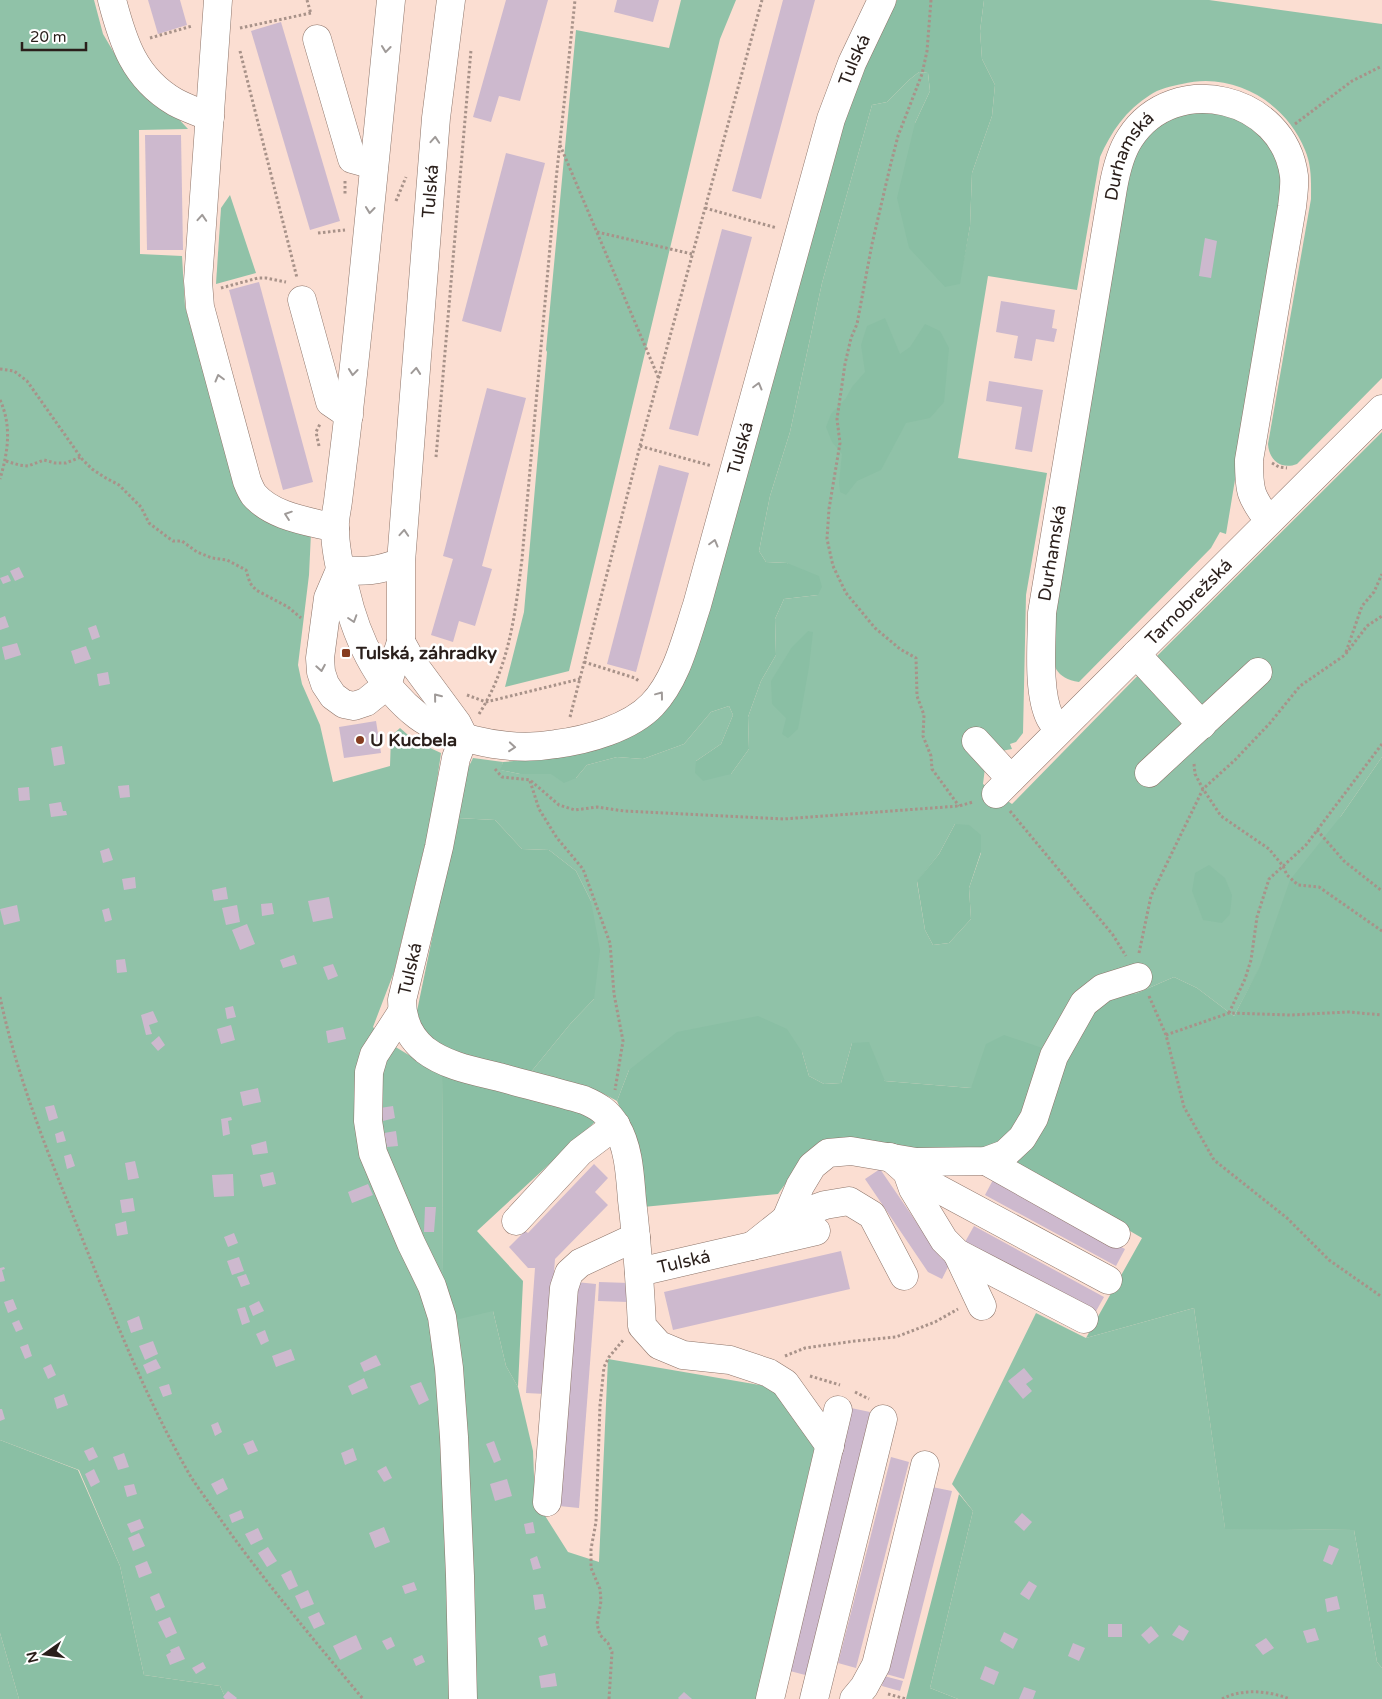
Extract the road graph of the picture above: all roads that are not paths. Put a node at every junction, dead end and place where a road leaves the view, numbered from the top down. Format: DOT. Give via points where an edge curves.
graph roads {
  1 [pos="112,0"];
  2 [pos="390,0"];
  3 [pos="451,0"];
  4 [pos="882,0"];
  5 [pos="223,16"];
  6 [pos="314,26"];
  7 [pos="210,117"];
  8 [pos="374,165"];
  9 [pos="300,293"];
  10 [pos="1382,409"];
  11 [pos="349,415"];
  12 [pos="1269,521"];
  13 [pos="334,528"];
  14 [pos="401,562"];
  15 [pos="340,570"];
  16 [pos="401,642"];
  17 [pos="1136,654"];
  18 [pos="1258,672"];
  19 [pos="387,685"];
  20 [pos="1059,730"];
  21 [pos="1195,731"];
  22 [pos="464,737"];
  23 [pos="976,742"];
  24 [pos="1149,774"];
  25 [pos="1138,976"];
  26 [pos="402,1012"];
  27 [pos="616,1125"];
  28 [pos="986,1161"];
  29 [pos="898,1164"];
  30 [pos="786,1219"];
  31 [pos="516,1221"];
  32 [pos="816,1231"];
  33 [pos="1116,1234"];
  34 [pos="636,1236"];
  35 [pos="752,1246"];
  36 [pos="957,1253"];
  37 [pos="639,1272"];
  38 [pos="904,1276"];
  39 [pos="1108,1280"];
  40 [pos="980,1302"];
  41 [pos="1084,1319"];
  42 [pos="838,1410"];
  43 [pos="884,1419"];
  44 [pos="830,1446"];
  45 [pos="925,1465"];
  46 [pos="547,1502"];
  47 [pos="463,1699"];
  48 [pos="770,1699"];
  49 [pos="814,1699"];
  50 [pos="854,1699"];
  1 -- 7 [label="street" via="123,39 142,74 175,102"];
  2 -- 8 [label="street, Tulská, one-way"];
  14 -- 3 [label="street, Tulská, one-way" via="436,118"];
  22 -- 4 [label="street, Tulská, one-way" via="517,748 564,743 609,731 634,719 652,706 667,686 697,605 832,119 852,63"];
  5 -- 7 [label="street"];
  6 -- 8 [label="street" via="352,158"];
  13 -- 7 [label="street, one-way" via="275,511 253,494 247,481 198,294"];
  8 -- 11 [label="street, Tulská, one-way"];
  9 -- 11 [label="street" via="330,402"];
  10 -- 12 [label="street, Tarnobrežská"];
  11 -- 13 [label="street, Tulská"];
  12 -- 17 [label="street, Tarnobrežská"];
  12 -- 20 [label="street, Durhamská" via="1255,503 1249,485 1249,460 1292,207 1294,176 1283,146 1264,120 1235,104 1220,100 1186,100 1169,105 1141,124 1122,153 1113,188 1042,613 1043,695 1050,718"];
  13 -- 15 [label="street, Tulská"];
  14 -- 15 [label="street" via="385,569"];
  14 -- 16 [label="street, Tulská"];
  15 -- 19 [label="street, Tulská, one-way" via="364,648"];
  15 -- 19 [label="street, one-way" via="328,598 323,632 320,658 325,684 333,696 354,706 366,702"];
  16 -- 19 [label="street, Tulská"];
  22 -- 16 [label="street, Tulská, one-way"];
  17 -- 20 [label="street, Tarnobrežská"];
  17 -- 21 [label="street"];
  18 -- 21 [label="street"];
  19 -- 22 [label="street, Tulská" via="420,717"];
  20 -- 23 [label="street, Tarnobrežská" via="1004,786"];
  21 -- 24 [label="street"];
  22 -- 26 [label="street, Tulská" via="456,758 440,847 405,984"];
  25 -- 28 [label="street" via="1103,988 1084,1003 1054,1056 1034,1118 1022,1138 1005,1154"];
  26 -- 27 [label="street, Tulská" via="414,1039 442,1061 584,1100 601,1108"];
  26 -- 47 [label="street" via="374,1055 369,1072 368,1121 373,1153 432,1286 442,1317 454,1437"];
  27 -- 31 [label="street" via="580,1152"];
  27 -- 34 [label="street, Tulská" via="624,1141 629,1166"];
  28 -- 29 [label="street"];
  28 -- 33 [label="street"];
  29 -- 30 [label="street" via="851,1151 828,1153 812,1166"];
  29 -- 36 [label="street" via="944,1240"];
  29 -- 39 [label="street"];
  30 -- 35 [label="street"];
  30 -- 38 [label="street" via="825,1205 849,1202 872,1215"];
  32 -- 35 [label="street, Tulská"];
  34 -- 37 [label="street, Tulská"];
  34 -- 46 [label="street" via="580,1263 569,1273 564,1288"];
  35 -- 37 [label="street, Tulská"];
  36 -- 40 [label="street"];
  36 -- 41 [label="street"];
  37 -- 44 [label="street" via="642,1326 659,1345 683,1355 730,1360 769,1373 785,1384"];
  42 -- 44 [label="street"];
  43 -- 49 [label="street"];
  44 -- 48 [label="street"];
  45 -- 50 [label="street" via="876,1665"];
}
